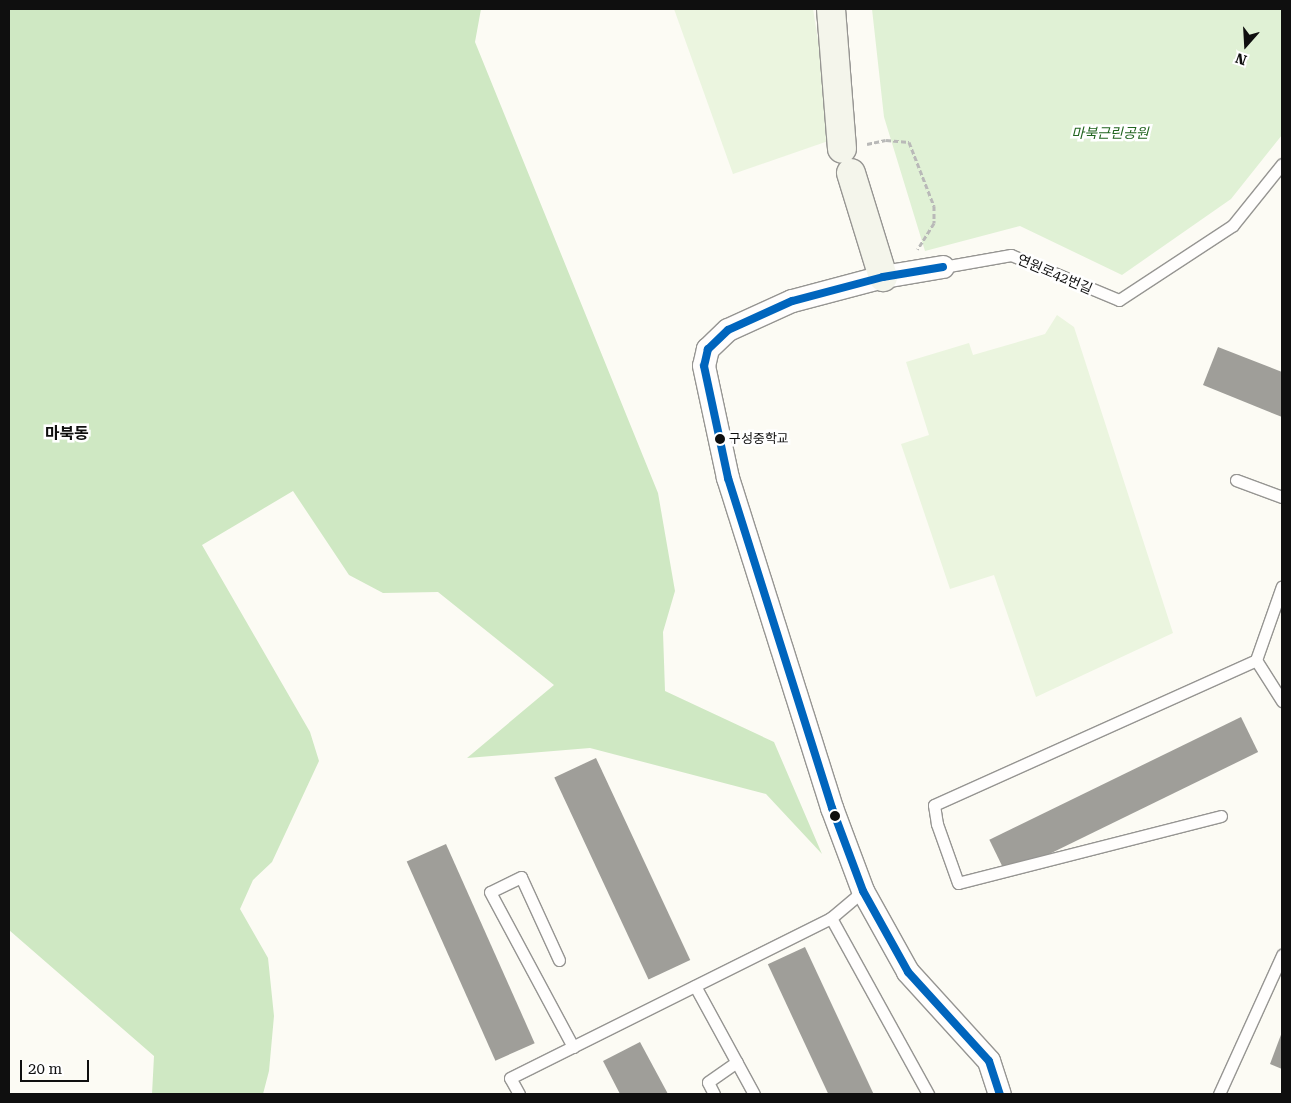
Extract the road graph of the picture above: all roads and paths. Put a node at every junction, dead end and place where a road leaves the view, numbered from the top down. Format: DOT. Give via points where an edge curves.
graph roads {
  1 [pos="831,9"];
  2 [pos="847,161"];
  3 [pos="1282,164"];
  4 [pos="943,267"];
  5 [pos="919,271"];
  6 [pos="883,277"];
  7 [pos="1236,480"];
  8 [pos="1282,497"];
  9 [pos="1282,586"];
  10 [pos="1256,660"];
  11 [pos="1282,701"];
  12 [pos="1222,816"];
  13 [pos="863,891"];
  14 [pos="831,918"];
  15 [pos="1282,955"];
  16 [pos="559,960"];
  17 [pos="695,986"];
  18 [pos="572,1047"];
  19 [pos="737,1062"];
  20 [pos="519,1094"];
  21 [pos="714,1094"];
  22 [pos="754,1094"];
  23 [pos="928,1094"];
  24 [pos="1000,1094"];
  25 [pos="1219,1094"];
  1 -- 2 [label="street"];
  2 -- 5 [label="path" via="886,140 909,142 934,206 934,223 916,251"];
  2 -- 6 [label="street"];
  3 -- 4 [label="lane, 연원로42번길" via="1233,225 1119,300 1012,255"];
  4 -- 5 [label="street, 연원로42번길"];
  5 -- 6 [label="street, 연원로42번길"];
  6 -- 13 [label="street, 연원로42번길" via="792,301 747,320 728,330 708,349 704,366 728,478 832,808"];
  7 -- 8 [label="lane"];
  9 -- 10 [label="lane"];
  10 -- 11 [label="lane"];
  10 -- 12 [label="lane" via="934,805 937,824 958,883"];
  13 -- 14 [label="lane"];
  13 -- 24 [label="street, 연원로42번길" via="908,972 989,1061"];
  14 -- 17 [label="lane"];
  14 -- 23 [label="lane"];
  15 -- 25 [label="lane"];
  16 -- 18 [label="lane" via="521,877 490,892"];
  17 -- 18 [label="lane"];
  17 -- 19 [label="lane"];
  18 -- 20 [label="lane" via="510,1078"];
  19 -- 21 [label="lane" via="708,1082"];
  19 -- 22 [label="lane"];
}
